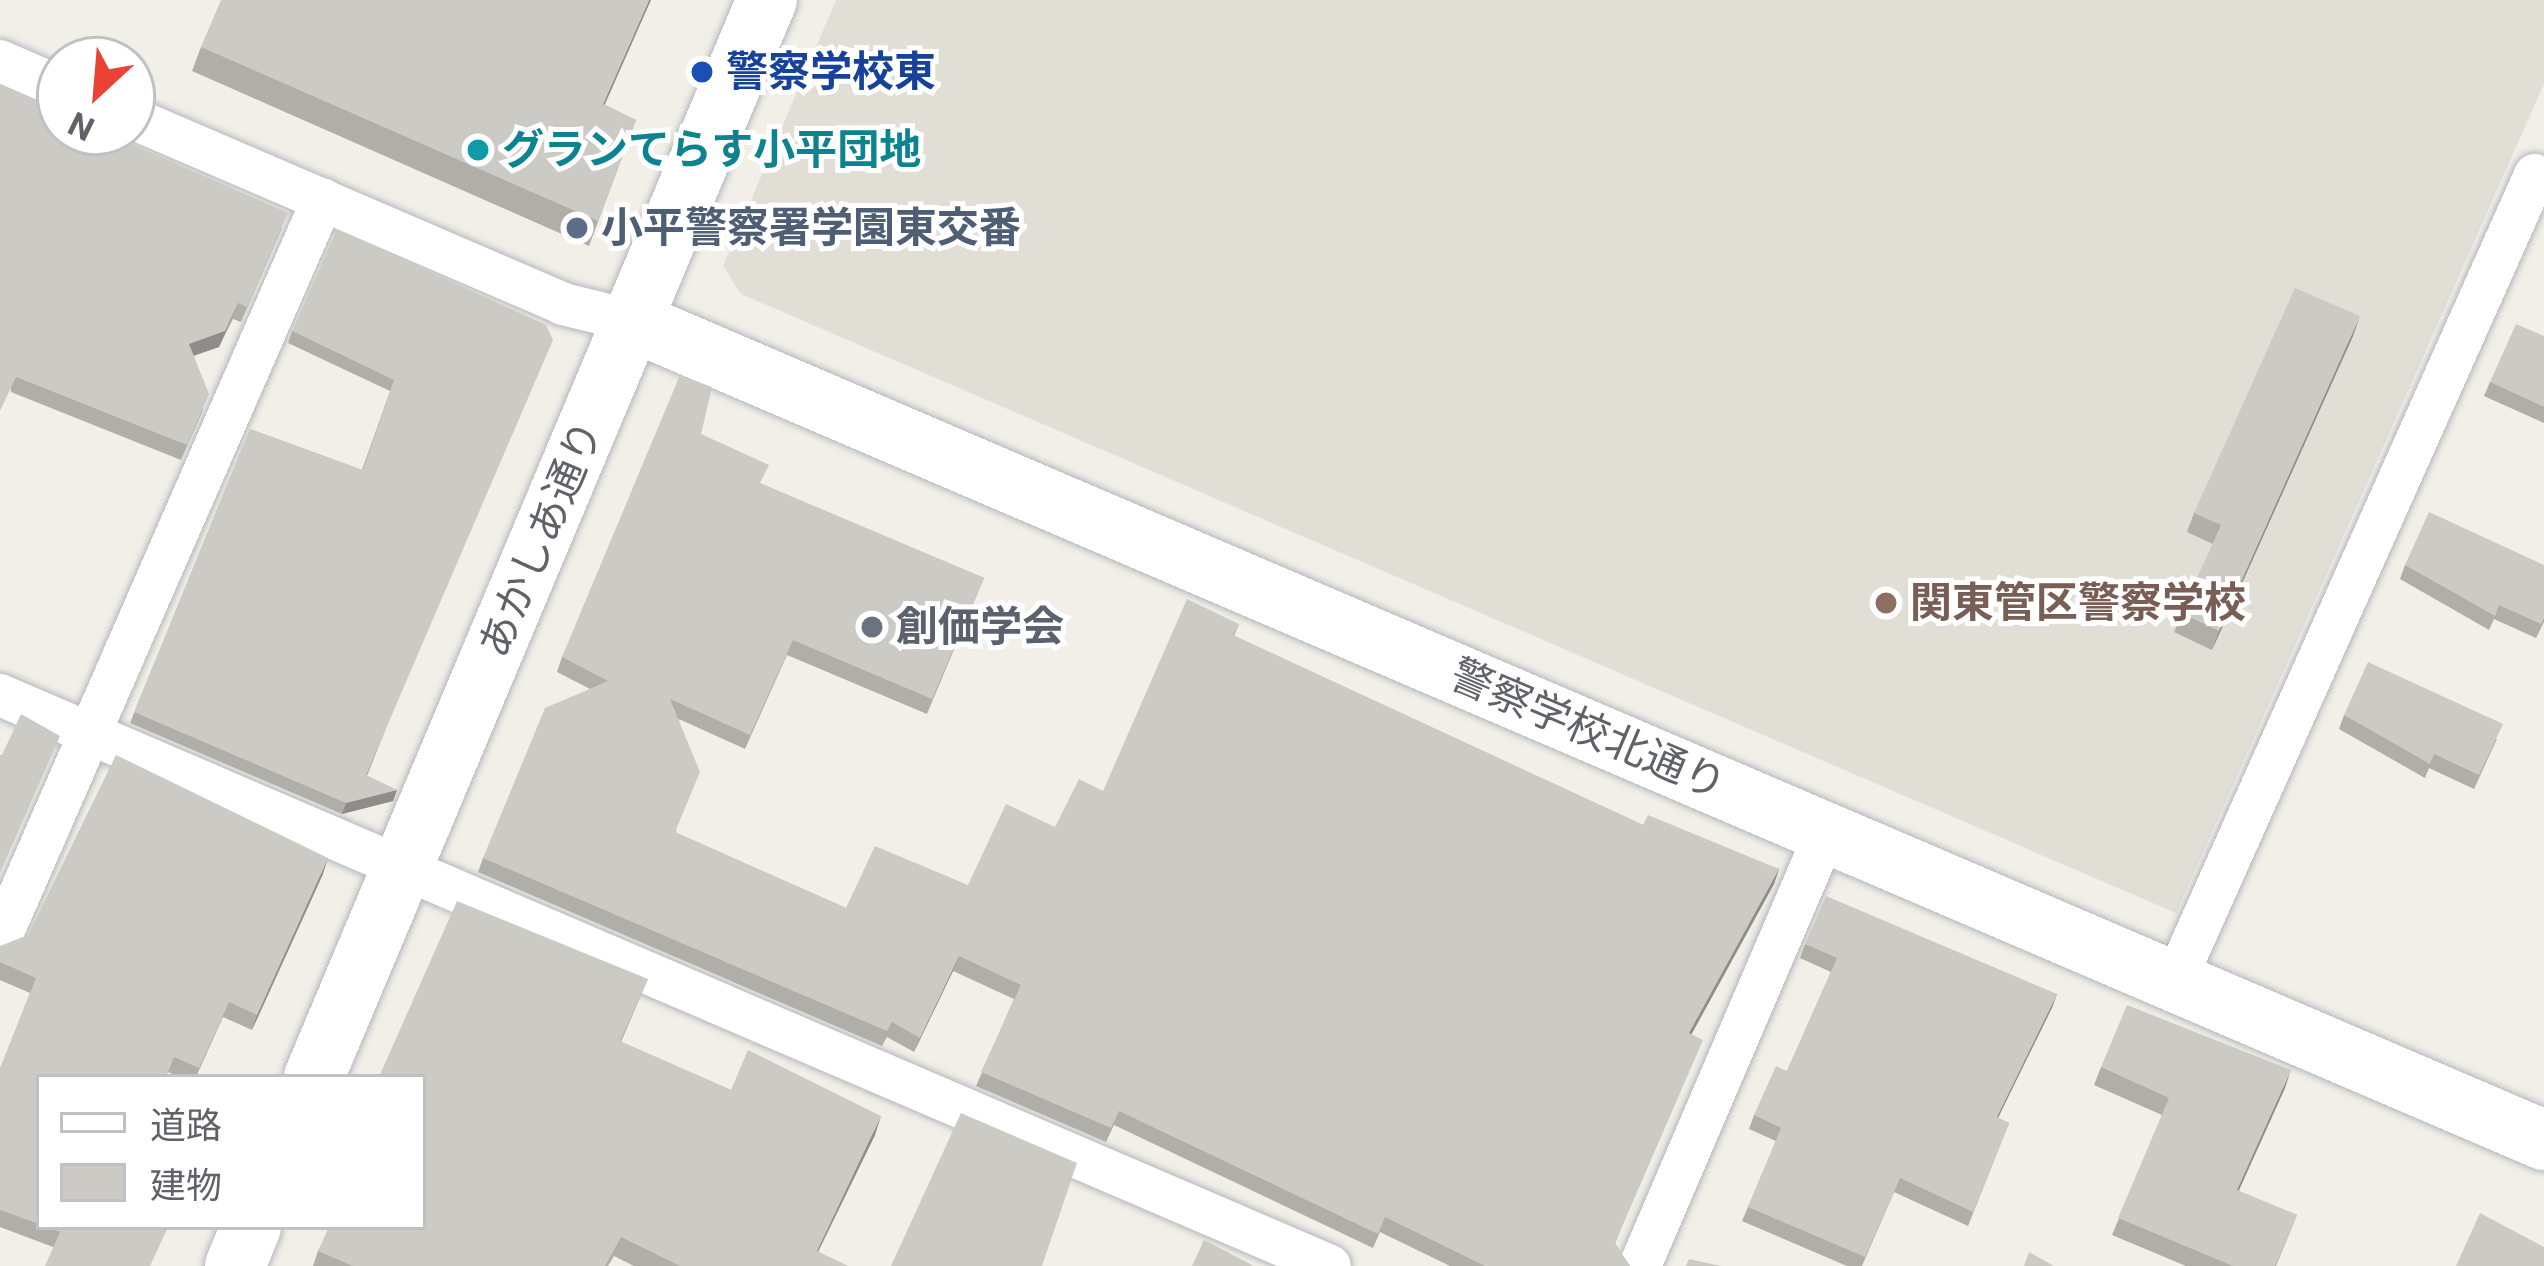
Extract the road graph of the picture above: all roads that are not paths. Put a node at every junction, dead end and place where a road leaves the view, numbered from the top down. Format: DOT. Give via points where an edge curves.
graph roads {
  1 [pos="766,0"];
  2 [pos="0,61"];
  3 [pos="36,77"];
  4 [pos="156,128"];
  5 [pos="2535,175"];
  6 [pos="323,200"];
  7 [pos="632,321"];
  8 [pos="0,695"];
  9 [pos="88,732"];
  10 [pos="1826,832"];
  11 [pos="400,870"];
  12 [pos="0,939"];
  13 [pos="2175,981"];
  14 [pos="315,1074"];
  15 [pos="2544,1140"];
  16 [pos="250,1230"];
  17 [pos="235,1266"];
  18 [pos="1330,1266"];
  19 [pos="1640,1266"];
  1 -- 7 [label="street, あかしあ通り"];
  2 -- 3 [label="street"];
  4 -- 6 [label="street"];
  5 -- 13 [label="street"];
  6 -- 7 [label="street" via="563,304"];
  6 -- 9 [label="street"];
  7 -- 10 [label="street, 警察学校北通り"];
  7 -- 11 [label="street, あかしあ通り"];
  8 -- 9 [label="street"];
  9 -- 11 [label="street"];
  9 -- 12 [label="street"];
  10 -- 13 [label="street, 警察学校北通り"];
  10 -- 19 [label="street"];
  11 -- 14 [label="street, あかしあ通り"];
  11 -- 18 [label="street"];
  13 -- 15 [label="street, 警察学校北通り"];
  16 -- 17 [label="street"];
}
